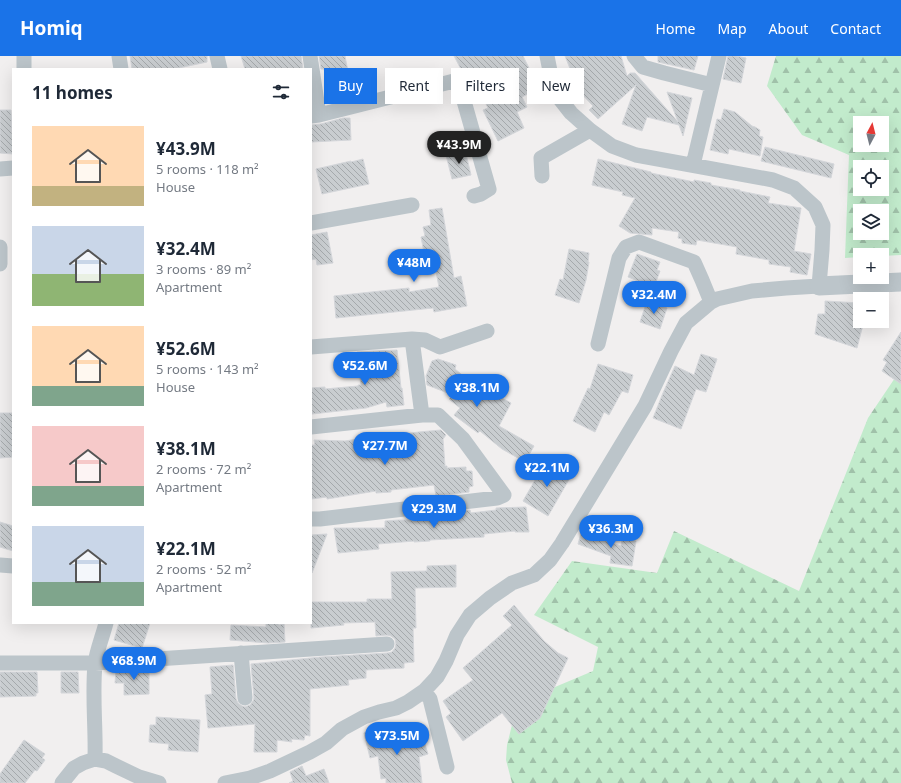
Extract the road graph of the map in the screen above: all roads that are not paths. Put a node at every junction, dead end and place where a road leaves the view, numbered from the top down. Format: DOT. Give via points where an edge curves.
graph roads {
  1 [pos="24,56"];
  2 [pos="119,56"];
  3 [pos="217,56"];
  4 [pos="310,56"];
  5 [pos="547,56"];
  6 [pos="634,56"];
  7 [pos="719,56"];
  8 [pos="24,68"];
  9 [pos="121,68"];
  10 [pos="220,68"];
  11 [pos="311,68"];
  12 [pos="312,80"];
  13 [pos="712,85"];
  14 [pos="315,116"];
  15 [pos="590,130"];
  16 [pos="693,165"];
  17 [pos="12,168"];
  18 [pos="0,169"];
  19 [pos="542,176"];
  20 [pos="474,196"];
  21 [pos="412,205"];
  22 [pos="312,223"];
  23 [pos="0,247"];
  24 [pos="0,264"];
  25 [pos="901,282"];
  26 [pos="819,286"];
  27 [pos="711,302"];
  28 [pos="488,331"];
  29 [pos="412,340"];
  30 [pos="598,344"];
  31 [pos="312,347"];
  32 [pos="422,415"];
  33 [pos="312,427"];
  34 [pos="312,519"];
  35 [pos="0,565"];
  36 [pos="12,566"];
  37 [pos="106,624"];
  38 [pos="387,644"];
  39 [pos="241,653"];
  40 [pos="0,663"];
  41 [pos="95,663"];
  42 [pos="424,691"];
  43 [pos="245,698"];
  44 [pos="95,759"];
  45 [pos="447,767"];
  46 [pos="62,783"];
  47 [pos="159,783"];
  48 [pos="226,783"];
  1 -- 8 [label="street"];
  2 -- 9 [label="street"];
  3 -- 10 [label="street"];
  4 -- 11 [label="street"];
  5 -- 15 [label="street" via="560,99"];
  6 -- 13 [label="street" via="643,67"];
  7 -- 13 [label="street"];
  12 -- 14 [label="street"];
  13 -- 16 [label="street"];
  14 -- 20 [label="street" via="458,80 489,189"];
  15 -- 16 [label="street" via="612,146 636,155"];
  15 -- 19 [label="street" via="541,158"];
  16 -- 26 [label="street" via="774,180 794,188 815,207 823,225"];
  17 -- 18 [label="street"];
  21 -- 22 [label="street"];
  23 -- 24 [label="street"];
  25 -- 26 [label="street"];
  26 -- 27 [label="street" via="752,291"];
  27 -- 30 [label="street" via="694,262 639,242 626,247 619,258"];
  27 -- 42 [label="street" via="686,323 645,406 550,560 534,575 512,583 470,615 456,635 437,677"];
  28 -- 29 [label="street" via="440,347 425,340"];
  29 -- 31 [label="street"];
  29 -- 32 [label="street"];
  32 -- 33 [label="street"];
  32 -- 34 [label="street" via="438,415 463,439 504,495 497,498"];
  35 -- 36 [label="street"];
  37 -- 41 [label="street"];
  38 -- 39 [label="street"];
  39 -- 41 [label="street"];
  39 -- 43 [label="street"];
  40 -- 41 [label="street"];
  41 -- 44 [label="street"];
  42 -- 45 [label="street" via="430,699"];
  42 -- 48 [label="street" via="396,708 364,717 310,752 270,771"];
  44 -- 46 [label="street" via="74,768"];
  44 -- 47 [label="street"];
}
